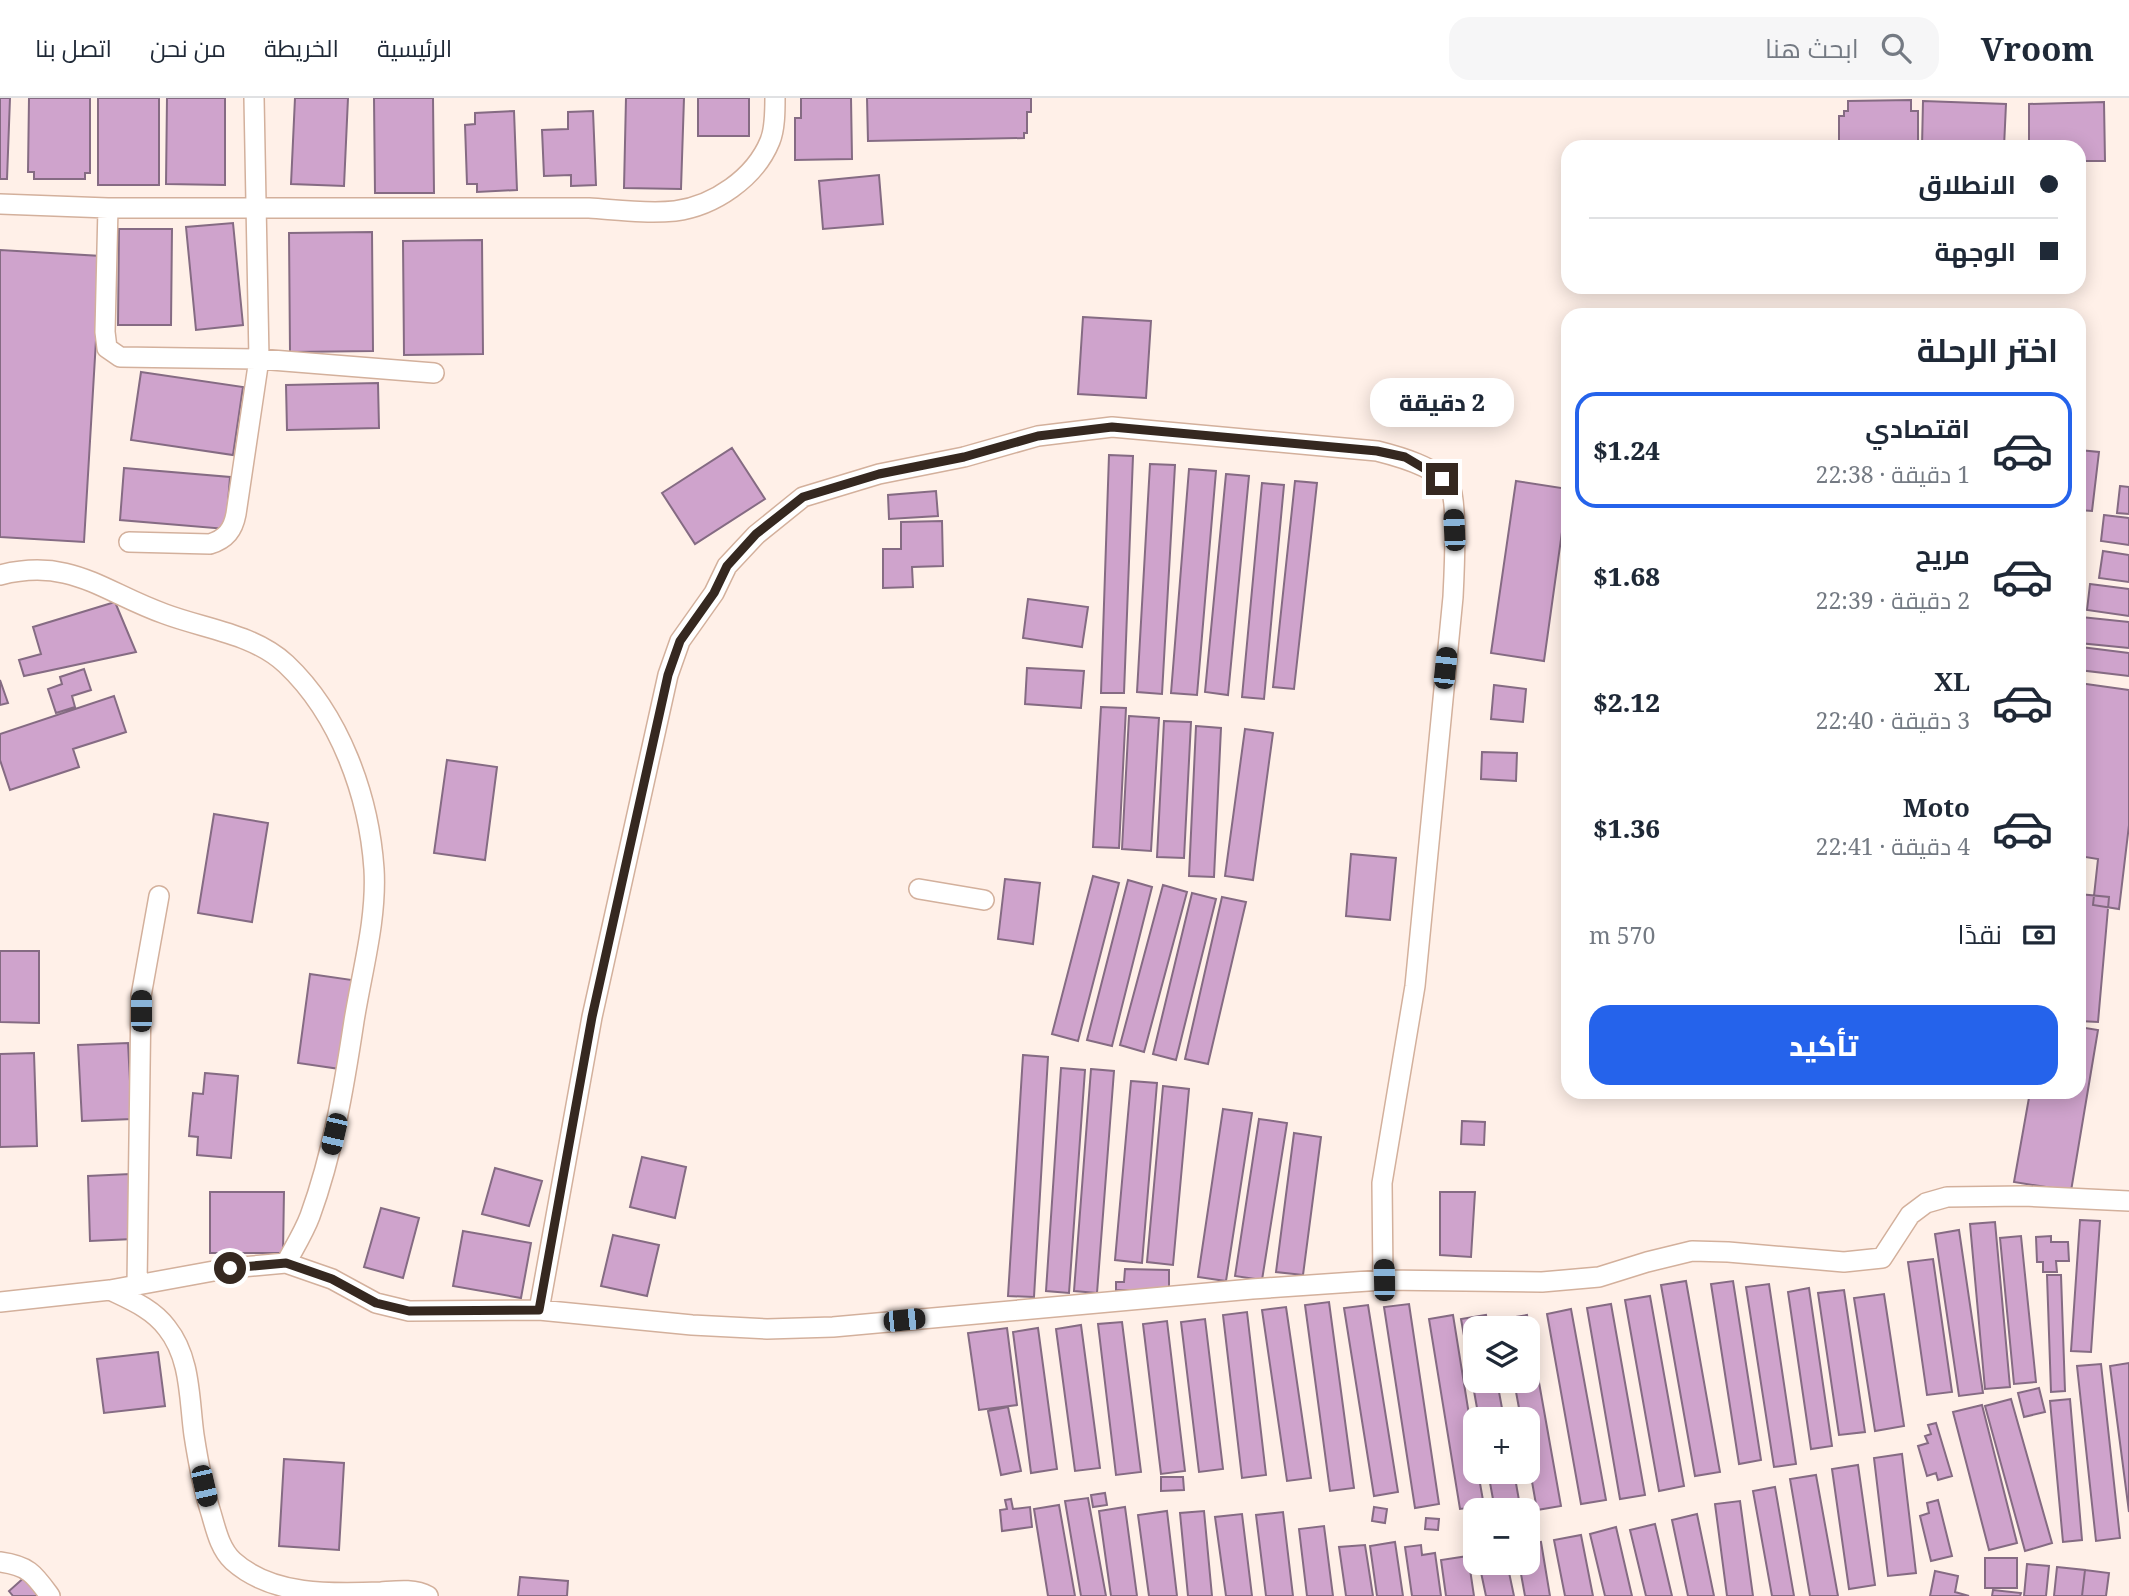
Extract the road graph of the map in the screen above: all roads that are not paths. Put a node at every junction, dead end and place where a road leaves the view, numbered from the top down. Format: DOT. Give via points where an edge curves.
graph roads {
  1 [pos="254,98"];
  2 [pos="775,98"];
  3 [pos="0,204"];
  4 [pos="108,208"];
  5 [pos="255,208"];
  6 [pos="260,359"];
  7 [pos="435,373"];
  8 [pos="129,542"];
  9 [pos="0,575"];
  10 [pos="919,889"];
  11 [pos="159,896"];
  12 [pos="984,900"];
  13 [pos="2129,1201"];
  14 [pos="286,1263"];
  15 [pos="1384,1280"];
  16 [pos="137,1285"];
  17 [pos="110,1290"];
  18 [pos="0,1302"];
  19 [pos="539,1310"];
  20 [pos="0,1562"];
  21 [pos="50,1596"];
  22 [pos="428,1596"];
  1 -- 5 [label="street"];
  2 -- 5 [label="street" via="771,140 756,163 731,189 678,211"];
  3 -- 4 [label="street"];
  4 -- 5 [label="street"];
  4 -- 6 [label="street" via="107,348 120,358"];
  5 -- 6 [label="street"];
  6 -- 7 [label="street"];
  6 -- 8 [label="street" via="234,524 228,534 210,544"];
  9 -- 14 [label="street" via="37,569 72,574 163,613 258,645 284,662 307,686 352,765 374,869 371,919 329,1158 309,1219"];
  10 -- 12 [label="street"];
  11 -- 16 [label="street" via="141,996"];
  13 -- 15 [label="street" via="1947,1198 1926,1203 1910,1215 1882,1258 1844,1262 1692,1251 1599,1277 1542,1282"];
  14 -- 16 [label="street"];
  14 -- 19 [label="street" via="332,1279 392,1309"];
  15 -- 19 [label="street" via="767,1329"];
  15 -- 19 [label="street" via="1382,1183 1415,986 1453,597 1451,489 1405,457 1377,451 1112,427 1038,436 803,497 756,534 727,566 680,641 668,675 592,1017"];
  16 -- 17 [label="street"];
  17 -- 18 [label="street"];
  17 -- 22 [label="street" via="151,1312 176,1342 187,1376 208,1503 231,1559 257,1576 295,1590 406,1591"];
  20 -- 21 [label="street" via="25,1567"];
}
